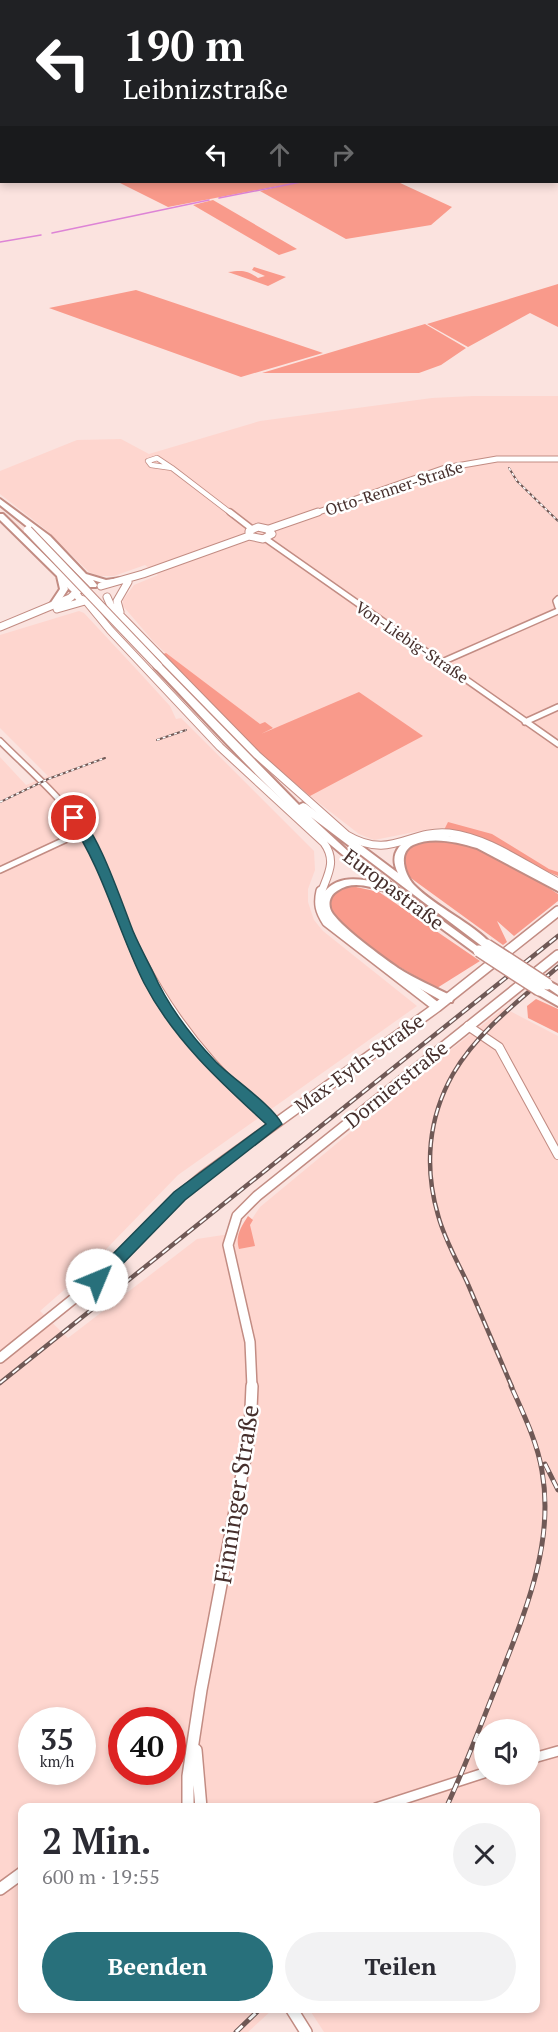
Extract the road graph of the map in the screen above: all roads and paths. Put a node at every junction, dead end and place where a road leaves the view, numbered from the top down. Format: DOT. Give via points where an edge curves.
graph roads {
  1 [pos="558,459"];
  2 [pos="172,468"];
  3 [pos="0,501"];
  4 [pos="0,508"];
  5 [pos="0,516"];
  6 [pos="252,529"];
  7 [pos="269,529"];
  8 [pos="249,536"];
  9 [pos="266,539"];
  10 [pos="75,567"];
  11 [pos="60,574"];
  12 [pos="143,574"];
  13 [pos="125,581"];
  14 [pos="97,585"];
  15 [pos="76,593"];
  16 [pos="108,595"];
  17 [pos="558,599"];
  18 [pos="86,602"];
  19 [pos="57,606"];
  20 [pos="558,609"];
  21 [pos="121,616"];
  22 [pos="103,621"];
  23 [pos="1,626"];
  24 [pos="442,662"];
  25 [pos="558,707"];
  26 [pos="525,722"];
  27 [pos="0,741"];
  28 [pos="558,744"];
  29 [pos="246,756"];
  30 [pos="327,818"];
  31 [pos="306,825"];
  32 [pos="84,831"];
  33 [pos="347,855"];
  34 [pos="366,855"];
  35 [pos="0,870"];
  36 [pos="556,880"];
  37 [pos="558,888"];
  38 [pos="396,891"];
  39 [pos="413,892"];
  40 [pos="558,911"];
  41 [pos="483,948"];
  42 [pos="558,955"];
  43 [pos="543,987"];
  44 [pos="558,991"];
  45 [pos="448,999"];
  46 [pos="558,1002"];
  47 [pos="437,1007"];
  48 [pos="468,1026"];
  49 [pos="275,1124"];
  50 [pos="558,1155"];
  51 [pos="237,1216"];
  52 [pos="0,1358"];
  53 [pos="195,1737"];
  54 [pos="558,1751"];
  55 [pos="540,1757"];
  56 [pos="474,1776"];
  57 [pos="188,1803"];
  58 [pos="201,1803"];
  59 [pos="391,1803"];
  60 [pos="18,1876"];
  61 [pos="0,1889"];
  62 [pos="294,2013"];
  63 [pos="306,2032"];
  1 -- 7 [label="street, Otto-Renner-Straße" via="497,459 445,468"];
  2 -- 6 [label="street"];
  3 -- 10 [label="highway" via="47,538"];
  4 -- 29 [label="highway, Europastraße, bridge" via="28,530"];
  5 -- 11 [label="highway"];
  6 -- 7 [label="street, Otto-Renner-Straße"];
  6 -- 8 [label="street"];
  7 -- 9 [label="street" via="271,535"];
  8 -- 9 [label="street"];
  8 -- 12 [label="street"];
  9 -- 24 [label="street, Von-Liebig-Straße"];
  10 -- 13 [label="highway" via="94,579"];
  10 -- 14 [label="highway"];
  11 -- 15 [label="highway"];
  11 -- 19 [label="highway" via="64,589"];
  12 -- 13 [label="street"];
  13 -- 14 [label="street"];
  13 -- 16 [label="street"];
  13 -- 21 [label="street" via="117,601"];
  14 -- 15 [label="street"];
  14 -- 16 [label="street"];
  15 -- 18 [label="street"];
  15 -- 19 [label="street"];
  16 -- 18 [label="street"];
  16 -- 21 [label="street" via="108,602"];
  17 -- 20 [label="street"];
  18 -- 19 [label="street"];
  18 -- 22 [label="street" via="99,612"];
  19 -- 22 [label="street" via="89,609"];
  19 -- 23 [label="street"];
  20 -- 24 [label="street"];
  21 -- 30 [label="street" via="263,762"];
  22 -- 31 [label="street" via="227,754"];
  24 -- 26 [label="street, Von-Liebig-Straße"];
  25 -- 26 [label="street"];
  26 -- 28 [label="street, Von-Liebig-Straße"];
  27 -- 32 [label="street"];
  29 -- 33 [label="highway, Europastraße"];
  29 -- 34 [label="highway, Europastraße"];
  30 -- 34 [label="highway"];
  30 -- 36 [label="street" via="355,840 370,846 432,833 469,837"];
  31 -- 33 [label="highway"];
  31 -- 47 [label="street" via="329,851 332,861 318,900 321,915 342,936"];
  32 -- 35 [label="street"];
  32 -- 49 [label="street" via="152,984 180,1027 210,1065"];
  33 -- 38 [label="highway, Europastraße"];
  34 -- 39 [label="highway, Europastraße"];
  37 -- 39 [label="highway" via="467,840 433,836 405,846 397,859"];
  38 -- 41 [label="highway, Europastraße"];
  38 -- 45 [label="highway" via="350,881 327,892 324,907 332,920 396,970"];
  39 -- 41 [label="highway, Europastraße"];
  40 -- 45 [label="street, Max-Eyth-Straße"];
  41 -- 43 [label="highway, Europastraße, bridge"];
  42 -- 48 [label="street, Dornierstraße"];
  43 -- 44 [label="highway, Europastraße"];
  43 -- 46 [label="highway, Europastraße"];
  45 -- 47 [label="street, Max-Eyth-Straße"];
  47 -- 49 [label="street, Max-Eyth-Straße"];
  48 -- 50 [label="street" via="499,1047"];
  48 -- 51 [label="street, Dornierstraße"];
  49 -- 52 [label="street, Max-Eyth-Straße" via="179,1196 97,1280"];
  51 -- 53 [label="street, Finninger Straße" via="228,1245 250,1342 250,1432"];
  53 -- 57 [label="street, Finninger Straße"];
  53 -- 58 [label="street, Finninger Straße"];
  54 -- 55 [label="street"];
  56 -- 59 [label="street"];
  60 -- 61 [label="street"];
  62 -- 63 [label="street"];
}
